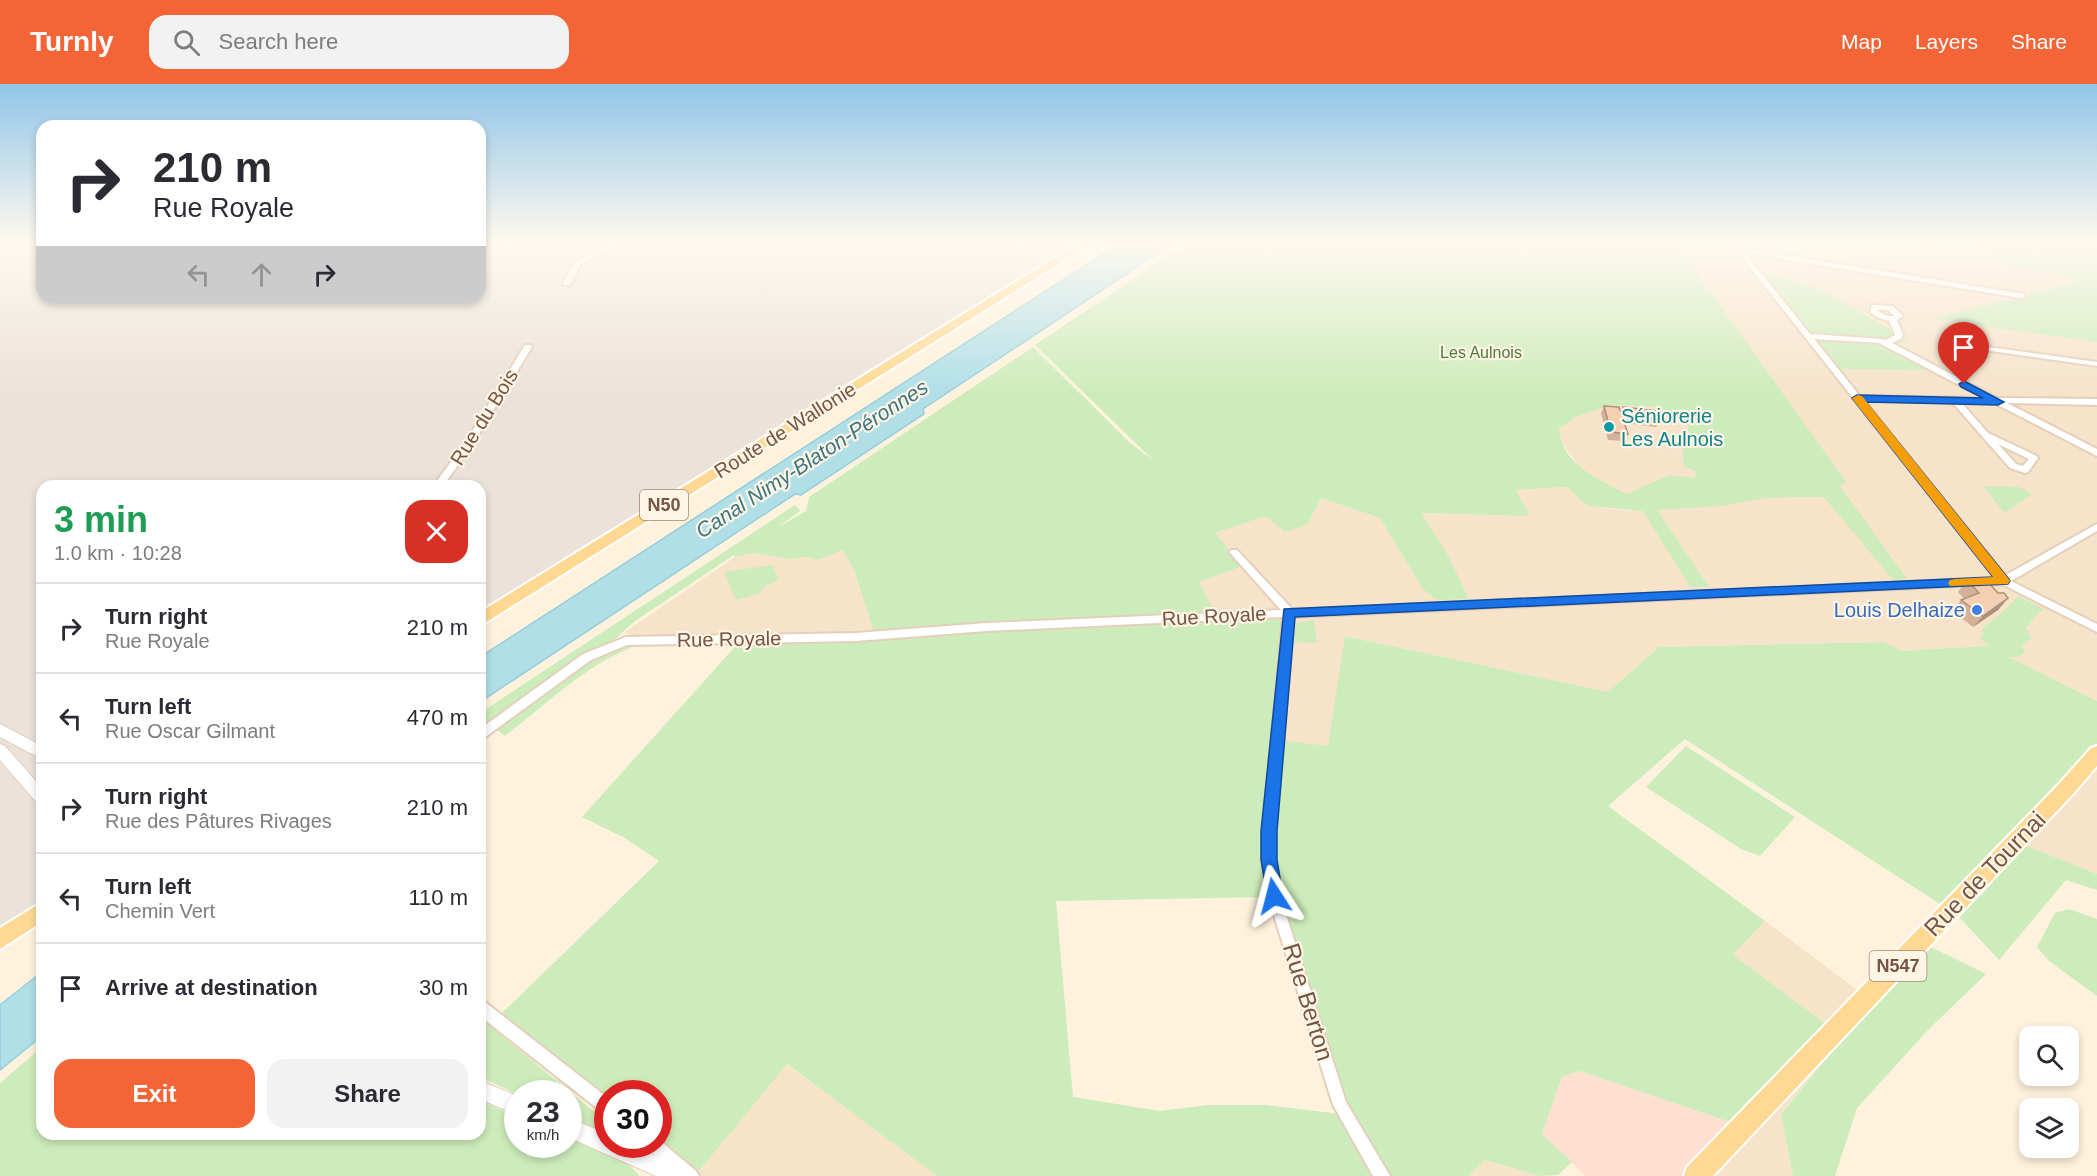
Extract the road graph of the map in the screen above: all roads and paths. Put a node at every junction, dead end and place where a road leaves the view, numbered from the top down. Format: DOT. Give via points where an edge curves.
graph roads {
  1 [pos="1008,292"];
  2 [pos="1773,292"];
  3 [pos="1996,292"];
  4 [pos="2021,296"];
  5 [pos="1892,318"];
  6 [pos="1808,336"];
  7 [pos="1948,343"];
  8 [pos="1888,345"];
  9 [pos="528,346"];
  10 [pos="2097,364"];
  11 [pos="1857,398"];
  12 [pos="1954,401"];
  13 [pos="1998,402"];
  14 [pos="2097,402"];
  15 [pos="1984,434"];
  16 [pos="2097,453"];
  17 [pos="442,480"];
  18 [pos="2097,527"];
  19 [pos="1234,552"];
  20 [pos="2003,581"];
  21 [pos="1289,612"];
  22 [pos="486,616"];
  23 [pos="2097,628"];
  24 [pos="0,731"];
  25 [pos="486,731"];
  26 [pos="0,750"];
  27 [pos="36,750"];
  28 [pos="2097,753"];
  29 [pos="36,792"];
  30 [pos="36,915"];
  31 [pos="0,940"];
  32 [pos="486,1012"];
  33 [pos="486,1093"];
  34 [pos="594,1097"];
  35 [pos="504,1100"];
  36 [pos="639,1158"];
  37 [pos="670,1158"];
  38 [pos="678,1176"];
  39 [pos="691,1176"];
  40 [pos="1382,1176"];
  41 [pos="1696,1176"];
  1 -- 22 [label="main road, Route de Wallonie / N50"];
  2 -- 6 [label="street"];
  3 -- 4 [label="street"];
  5 -- 8 [label="street" via="1899,334"];
  6 -- 8 [label="street"];
  6 -- 11 [label="street"];
  7 -- 10 [label="street"];
  8 -- 13 [label="street"];
  9 -- 17 [label="street, Rue du Bois"];
  11 -- 12 [label="street"];
  11 -- 20 [label="street"];
  12 -- 13 [label="street"];
  12 -- 15 [label="street"];
  13 -- 14 [label="street"];
  13 -- 16 [label="street"];
  15 -- 15 [label="street" via="2015,468 2025,471 2034,458"];
  18 -- 20 [label="street, Rue Royale"];
  19 -- 21 [label="street"];
  20 -- 21 [label="street, Rue Royale"];
  20 -- 23 [label="street"];
  21 -- 25 [label="street, Rue Royale" via="856,636 634,640 587,657"];
  21 -- 40 [label="street, Rue Berton" via="1269,831 1274,896 1340,1104"];
  24 -- 27 [label="street"];
  26 -- 29 [label="street"];
  28 -- 41 [label="main road, Rue de Tournai / N547"];
  30 -- 31 [label="main road"];
  32 -- 34 [label="street"];
  33 -- 35 [label="street"];
  36 -- 38 [label="street"];
  37 -- 39 [label="street"];
}
